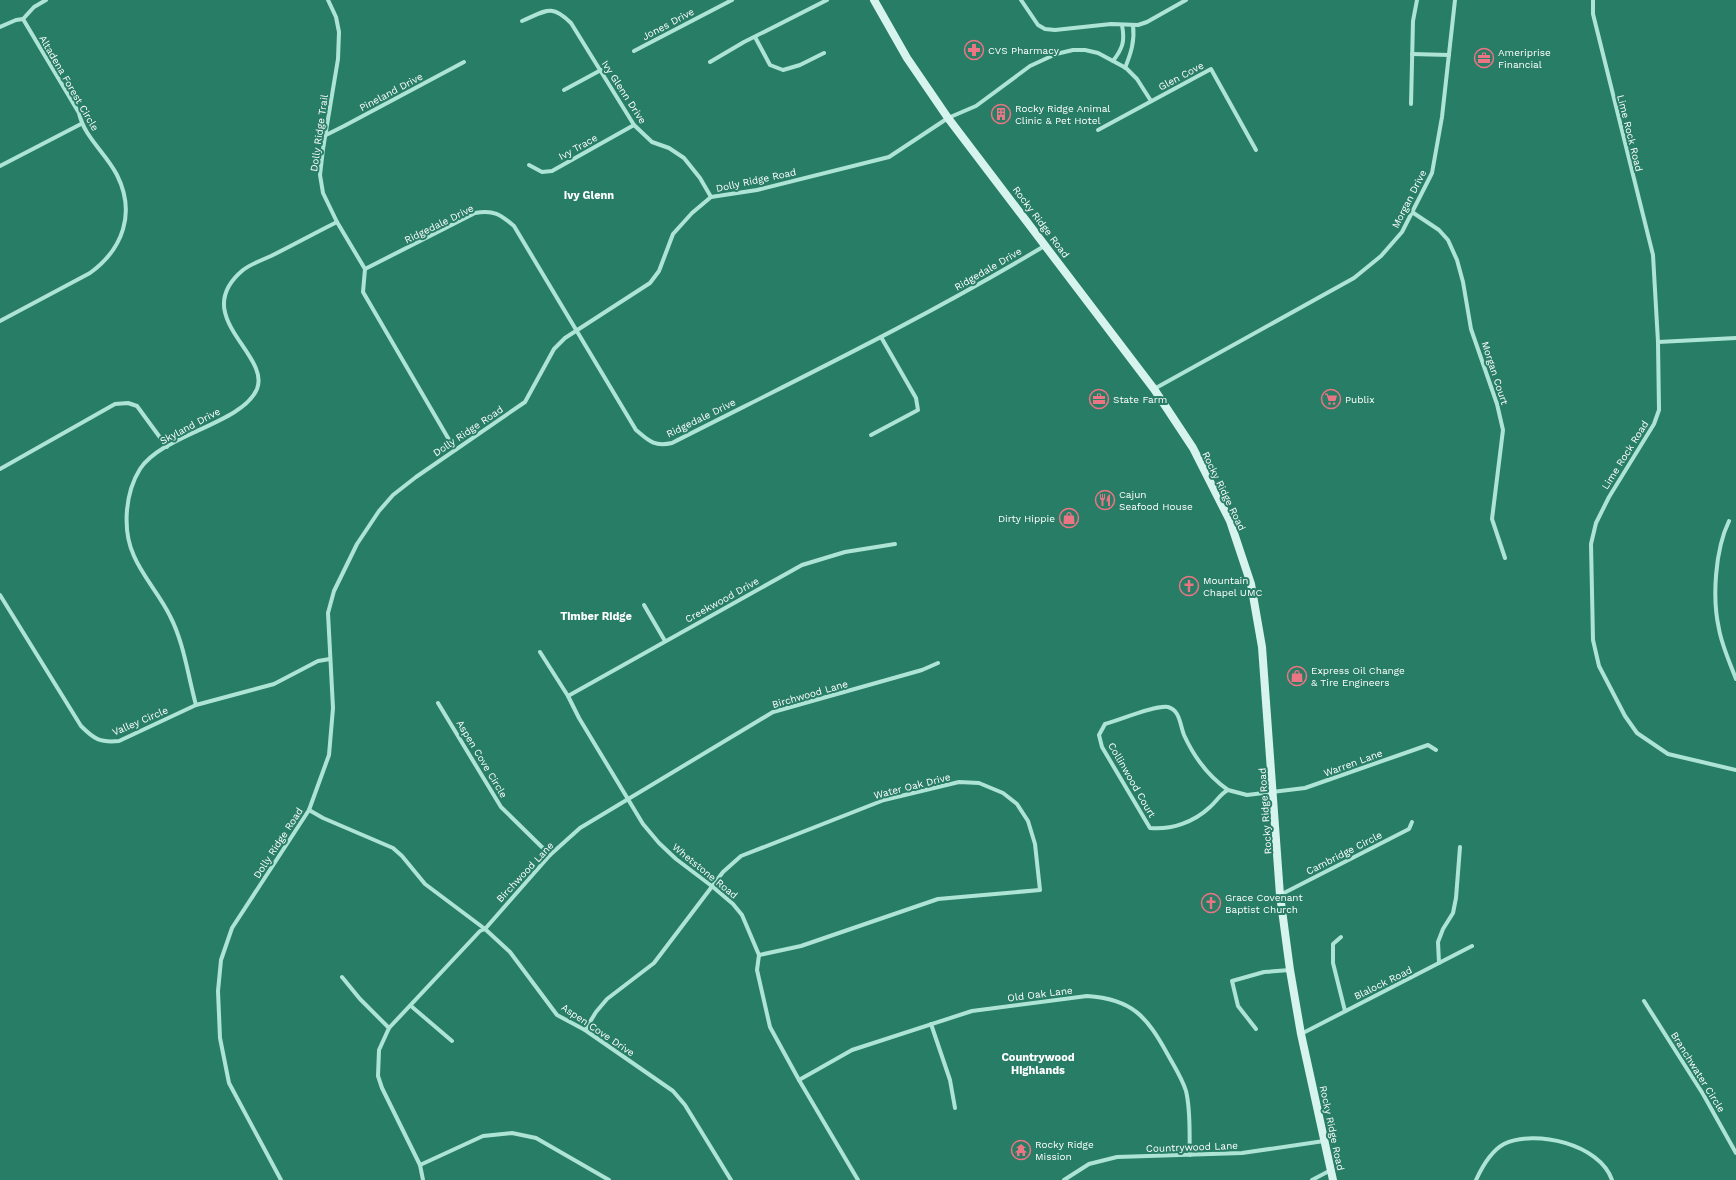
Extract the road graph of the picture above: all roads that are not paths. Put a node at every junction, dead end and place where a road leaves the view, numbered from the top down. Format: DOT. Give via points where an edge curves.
graph roads {
  1 [pos="46,0"];
  2 [pos="328,0"];
  3 [pos="732,0"];
  4 [pos="827,0"];
  5 [pos="874,0"];
  6 [pos="1021,0"];
  7 [pos="1186,0"];
  8 [pos="1417,0"];
  9 [pos="1455,0"];
  10 [pos="1594,0"];
  11 [pos="23,19"];
  12 [pos="522,21"];
  13 [pos="1122,25"];
  14 [pos="1133,25"];
  15 [pos="0,27"];
  16 [pos="756,37"];
  17 [pos="634,52"];
  18 [pos="824,53"];
  19 [pos="1412,54"];
  20 [pos="1449,55"];
  21 [pos="1113,61"];
  22 [pos="464,62"];
  23 [pos="710,62"];
  24 [pos="1124,68"];
  25 [pos="601,70"];
  26 [pos="564,90"];
  27 [pos="1151,101"];
  28 [pos="1411,104"];
  29 [pos="948,118"];
  30 [pos="81,124"];
  31 [pos="634,125"];
  32 [pos="1098,130"];
  33 [pos="326,134"];
  34 [pos="1256,150"];
  35 [pos="529,165"];
  36 [pos="0,166"];
  37 [pos="711,198"];
  38 [pos="1412,212"];
  39 [pos="337,222"];
  40 [pos="1046,245"];
  41 [pos="365,269"];
  42 [pos="0,321"];
  43 [pos="577,331"];
  44 [pos="881,337"];
  45 [pos="1736,338"];
  46 [pos="1658,342"];
  47 [pos="1154,389"];
  48 [pos="871,435"];
  49 [pos="167,447"];
  50 [pos="455,450"];
  51 [pos="0,469"];
  52 [pos="1729,521"];
  53 [pos="894,544"];
  54 [pos="1505,558"];
  55 [pos="0,595"];
  56 [pos="644,605"];
  57 [pos="665,641"];
  58 [pos="540,652"];
  59 [pos="330,659"];
  60 [pos="938,663"];
  61 [pos="1736,679"];
  62 [pos="568,696"];
  63 [pos="438,702"];
  64 [pos="196,705"];
  65 [pos="1436,750"];
  66 [pos="1736,770"];
  67 [pos="1228,790"];
  68 [pos="1273,791"];
  69 [pos="628,800"];
  70 [pos="309,810"];
  71 [pos="1412,822"];
  72 [pos="1460,847"];
  73 [pos="550,854"];
  74 [pos="713,887"];
  75 [pos="1280,895"];
  76 [pos="485,929"];
  77 [pos="1341,937"];
  78 [pos="1472,946"];
  79 [pos="759,955"];
  80 [pos="1439,963"];
  81 [pos="1290,970"];
  82 [pos="342,977"];
  83 [pos="1644,1001"];
  84 [pos="411,1006"];
  85 [pos="1345,1010"];
  86 [pos="931,1024"];
  87 [pos="389,1028"];
  88 [pos="1256,1029"];
  89 [pos="585,1030"];
  90 [pos="1301,1034"];
  91 [pos="452,1041"];
  92 [pos="799,1080"];
  93 [pos="955,1108"];
  94 [pos="1325,1141"];
  95 [pos="1736,1153"];
  96 [pos="1190,1155"];
  97 [pos="420,1165"];
  98 [pos="1331,1170"];
  99 [pos="281,1180"];
  100 [pos="423,1180"];
  101 [pos="609,1180"];
  102 [pos="731,1180"];
  103 [pos="858,1180"];
  104 [pos="1064,1180"];
  105 [pos="1312,1180"];
  106 [pos="1333,1180"];
  107 [pos="1476,1180"];
  108 [pos="1612,1180"];
  1 -- 11 [label="street" via="34,7"];
  2 -- 33 [label="street, Dolly Ridge Trail" via="336,17 339,32 338,59"];
  3 -- 17 [label="street, Jones Drive"];
  4 -- 16 [label="street"];
  5 -- 29 [label="main road, Rocky Ridge Road" via="907,58"];
  6 -- 13 [label="street" via="1038,24 1045,29"];
  7 -- 14 [label="street" via="1148,22"];
  8 -- 19 [label="street" via="1413,21"];
  9 -- 20 [label="street, Morgan Drive"];
  10 -- 46 [label="street, Lime Rock Road" via="1593,14 1652,256"];
  11 -- 15 [label="street"];
  11 -- 30 [label="street, Altadena Forest Circle" via="79,113"];
  12 -- 25 [label="street, Ivy Glenn Drive" via="550,9 560,12"];
  13 -- 14 [label="street"];
  13 -- 21 [label="street" via="1124,37 1121,50"];
  14 -- 24 [label="street" via="1133,44"];
  16 -- 18 [label="street" via="770,65 783,70"];
  16 -- 23 [label="street"];
  19 -- 20 [label="street"];
  19 -- 28 [label="street"];
  20 -- 38 [label="street, Morgan Drive" via="1432,173"];
  21 -- 24 [label="street, Dolly Ridge Road"];
  21 -- 29 [label="street, Dolly Ridge Road" via="1085,50 1056,54 1030,66 976,106"];
  22 -- 33 [label="street, Pineland Drive"];
  24 -- 27 [label="street, Dolly Ridge Road" via="1137,79"];
  25 -- 26 [label="street"];
  25 -- 31 [label="street, Ivy Glenn Drive"];
  27 -- 32 [label="street, Glen Cove"];
  27 -- 34 [label="street, Glen Cove" via="1211,69"];
  29 -- 37 [label="street, Dolly Ridge Road" via="889,157 757,190"];
  29 -- 40 [label="main road, Rocky Ridge Road"];
  30 -- 36 [label="street"];
  30 -- 42 [label="street, Altadena Forest Circle" via="116,174 125,196 125,226 117,246 103,264 90,273"];
  31 -- 35 [label="street, Ivy Trace" via="552,171 542,172"];
  31 -- 37 [label="street, Ivy Glenn Drive" via="652,142 684,158 700,178"];
  33 -- 39 [label="street, Dolly Ridge Trail" via="320,175 323,193"];
  37 -- 43 [label="street, Dolly Ridge Road" via="692,213 673,234 659,271 650,283"];
  38 -- 47 [label="street, Morgan Drive" via="1402,232 1381,256 1354,278"];
  38 -- 54 [label="street, Morgan Court" via="1440,230 1448,240 1457,260 1472,329 1497,404 1503,430 1492,519"];
  39 -- 41 [label="street, Dolly Ridge Trail"];
  39 -- 49 [label="street, Skyland Drive" via="244,270 229,286 224,300 225,317 258,372 259,384 254,396 238,409"];
  40 -- 44 [label="street, Ridgedale Drive" via="990,279"];
  40 -- 47 [label="main road, Rocky Ridge Road"];
  41 -- 43 [label="street, Ridgedale Drive" via="475,213 488,211 502,216 514,226"];
  41 -- 50 [label="street" via="362,292"];
  43 -- 44 [label="street, Ridgedale Drive" via="636,430 650,442 662,445 672,443"];
  43 -- 50 [label="street, Dolly Ridge Road" via="554,349 525,402"];
  44 -- 48 [label="street" via="916,398 918,410"];
  45 -- 46 [label="street"];
  46 -- 66 [label="street, Lime Rock Road" via="1657,417 1609,497 1596,523 1591,544 1593,640 1599,666 1625,716 1637,733 1668,754"];
  47 -- 68 [label="main road, Rocky Ridge Road" via="1193,448 1230,521 1251,584 1262,647"];
  49 -- 51 [label="street" via="137,406 128,403 115,404"];
  49 -- 64 [label="street, Skyland Drive" via="146,460 137,474 128,503 127,529 134,555 170,617"];
  50 -- 59 [label="street, Dolly Ridge Road" via="393,495 379,511 358,544 334,591 328,613"];
  52 -- 61 [label="street" via="1722,536 1717,560 1716,614 1719,631"];
  53 -- 57 [label="street, Creekwood Drive" via="846,552 802,565"];
  55 -- 64 [label="street, Valley Circle" via="81,726 95,739 119,741"];
  56 -- 57 [label="street"];
  57 -- 62 [label="street, Creekwood Drive"];
  58 -- 62 [label="street, Whetstone Road"];
  59 -- 64 [label="street, Valley Circle" via="318,661 274,684"];
  59 -- 70 [label="street, Dolly Ridge Road" via="333,708 329,755"];
  60 -- 69 [label="street, Birchwood Lane" via="922,670 773,712"];
  62 -- 69 [label="street, Whetstone Road"];
  63 -- 73 [label="street, Aspen Cove Circle" via="501,807"];
  65 -- 68 [label="street, Warren Lane" via="1428,745 1305,788"];
  67 -- 67 [label="street, Collinwood Court" via="1214,780 1196,758 1184,734 1178,714 1169,707 1157,707 1105,724 1099,736 1102,747 1150,828 1163,829 1188,822 1210,807 1221,793"];
  67 -- 68 [label="street, Collinwood Court" via="1246,795"];
  68 -- 75 [label="main road, Rocky Ridge Road"];
  69 -- 73 [label="street, Birchwood Lane" via="580,828"];
  69 -- 74 [label="street, Whetstone Road" via="659,843"];
  70 -- 76 [label="street, Aspen Cove Drive" via="393,848 425,884"];
  70 -- 99 [label="street, Dolly Ridge Road" via="232,928 221,960 218,991 220,1038 229,1083"];
  71 -- 75 [label="street, Cambridge Circle" via="1409,829"];
  72 -- 80 [label="street" via="1456,898 1453,913 1438,942"];
  73 -- 76 [label="street, Birchwood Lane"];
  74 -- 79 [label="street, Whetstone Road" via="742,915"];
  74 -- 79 [label="street, Water Oak Drive" via="723,872 740,856 884,800 959,782 979,783 1003,793 1017,804 1028,821 1036,844 1040,890 938,899 802,946"];
  74 -- 89 [label="street, Water Oak Drive" via="654,963 607,999"];
  75 -- 81 [label="main road, Rocky Ridge Road"];
  76 -- 84 [label="street, Birchwood Lane" via="480,930"];
  76 -- 89 [label="street, Aspen Cove Drive" via="510,952 557,1015"];
  77 -- 85 [label="street" via="1333,944 1333,963"];
  78 -- 80 [label="street, Blalock Road"];
  79 -- 92 [label="street, Whetstone Road" via="757,970 770,1027"];
  80 -- 85 [label="street, Blalock Road"];
  81 -- 88 [label="street" via="1264,972 1232,981 1238,1006"];
  81 -- 90 [label="main road, Rocky Ridge Road"];
  82 -- 87 [label="street"];
  83 -- 95 [label="street, Branchwater Circle" via="1703,1094"];
  84 -- 87 [label="street, Birchwood Lane"];
  84 -- 91 [label="street"];
  85 -- 90 [label="street, Blalock Road"];
  86 -- 92 [label="street, Old Oak Lane" via="852,1050"];
  86 -- 93 [label="street" via="950,1080"];
  86 -- 96 [label="street, Old Oak Lane" via="972,1010 1087,996 1122,1002 1144,1018 1181,1078 1188,1108"];
  87 -- 97 [label="street, Birchwood Lane" via="379,1050 378,1076"];
  89 -- 102 [label="street, Aspen Cove Drive" via="673,1091 686,1105"];
  90 -- 94 [label="main road, Rocky Ridge Road"];
  92 -- 103 [label="street, Whetstone Road"];
  94 -- 96 [label="street, Countrywood Lane" via="1256,1152"];
  94 -- 98 [label="main road, Rocky Ridge Road"];
  96 -- 104 [label="street, Countrywood Lane" via="1116,1157 1089,1164"];
  97 -- 100 [label="street, Birchwood Lane"];
  97 -- 101 [label="street" via="483,1136 512,1133 536,1138"];
  98 -- 105 [label="street"];
  98 -- 106 [label="main road, Rocky Ridge Road"];
  107 -- 108 [label="street" via="1480,1170 1498,1149 1514,1140 1528,1138 1556,1140 1589,1153 1602,1162"];
}
